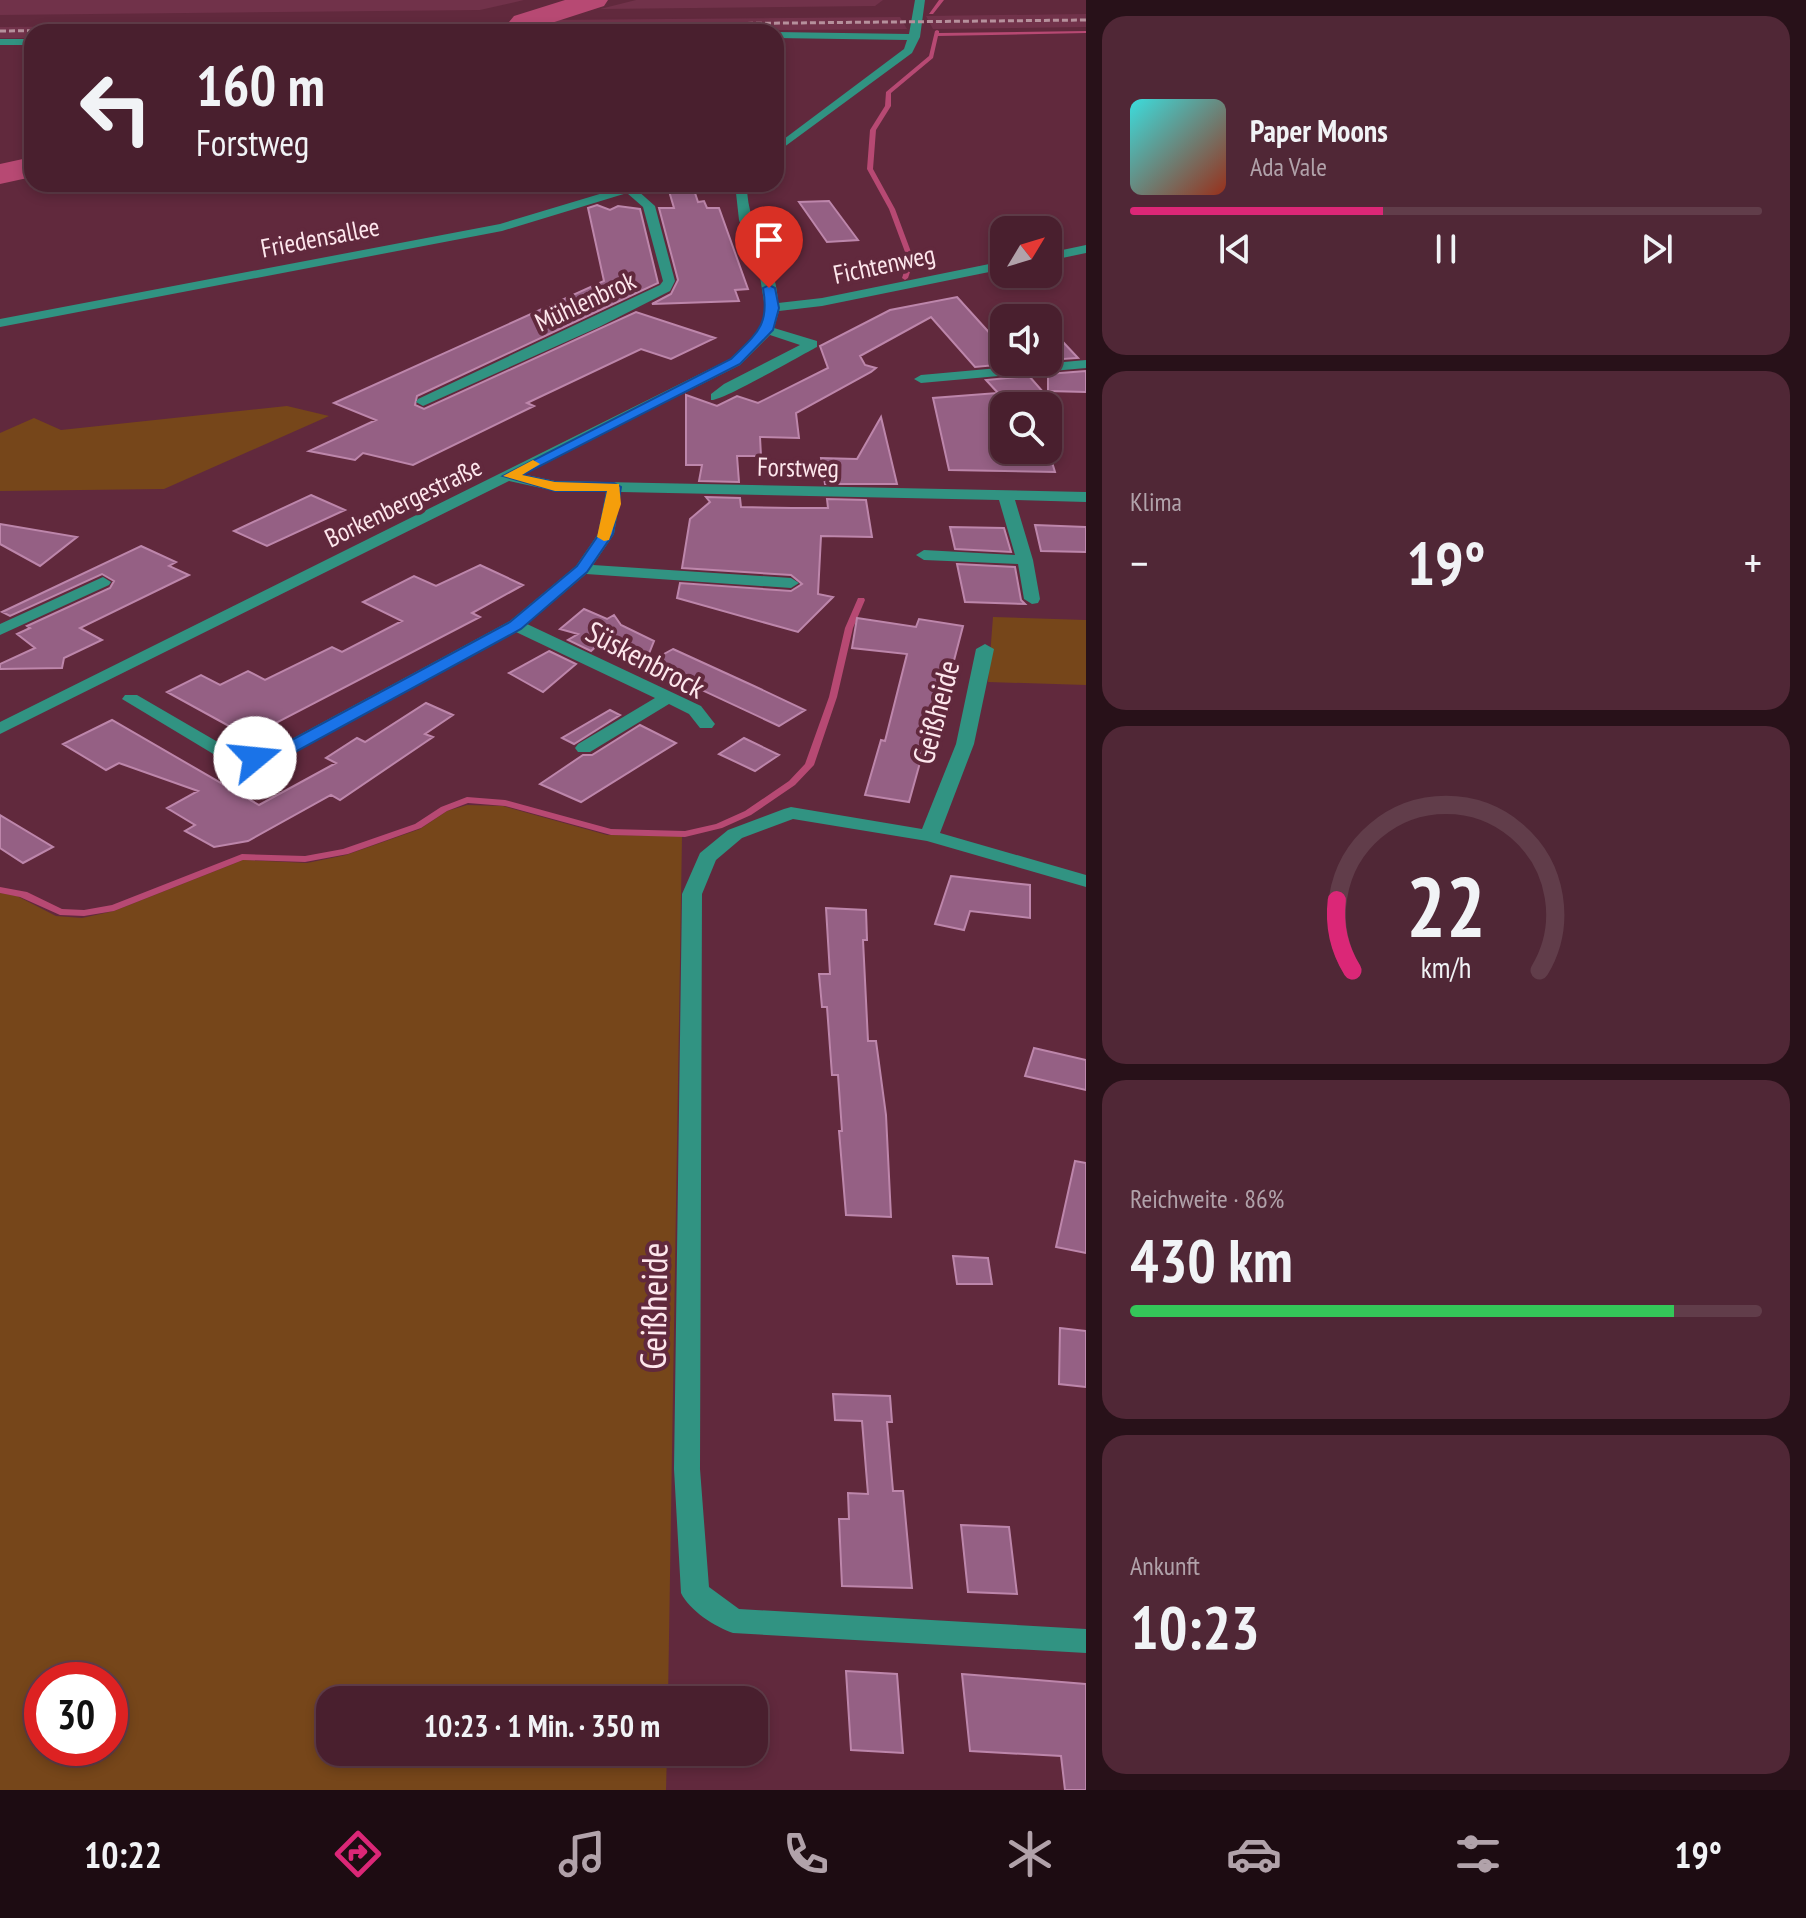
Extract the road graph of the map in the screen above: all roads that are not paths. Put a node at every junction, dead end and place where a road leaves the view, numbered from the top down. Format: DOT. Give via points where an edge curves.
graph roads {
  1 [pos="920,0"];
  2 [pos="784,35"];
  3 [pos="915,37"];
  4 [pos="0,42"];
  5 [pos="24,42"];
  6 [pos="784,144"];
  7 [pos="619,192"];
  8 [pos="633,192"];
  9 [pos="741,192"];
  10 [pos="1086,249"];
  11 [pos="1062,254"];
  12 [pos="990,268"];
  13 [pos="773,308"];
  14 [pos="0,323"];
  15 [pos="767,330"];
  16 [pos="1086,364"];
  17 [pos="921,379"];
  18 [pos="716,397"];
  19 [pos="423,402"];
  20 [pos="509,476"];
  21 [pos="614,487"];
  22 [pos="1006,496"];
  23 [pos="1086,497"];
  24 [pos="924,555"];
  25 [pos="1025,560"];
  26 [pos="582,569"];
  27 [pos="103,582"];
  28 [pos="791,583"];
  29 [pos="1032,599"];
  30 [pos="516,625"];
  31 [pos="0,630"];
  32 [pos="985,649"];
  33 [pos="668,697"];
  34 [pos="131,699"];
  35 [pos="706,724"];
  36 [pos="0,729"];
  37 [pos="584,748"];
  38 [pos="929,836"];
  39 [pos="1086,881"];
  40 [pos="1086,1641"];
  1 -- 3 [label="street"];
  2 -- 3 [label="street"];
  3 -- 6 [label="street" via="899,60"];
  4 -- 5 [label="street"];
  7 -- 14 [label="street, Friedensallee" via="502,227"];
  8 -- 19 [label="street, Mühlenbrok" via="649,206 669,281 665,288"];
  9 -- 13 [label="street" via="740,206"];
  10 -- 11 [label="street"];
  12 -- 13 [label="street, Fichtenweg"];
  13 -- 15 [label="street"];
  15 -- 18 [label="street" via="812,344"];
  15 -- 20 [label="street, Borkenbergestraße" via="723,369"];
  16 -- 17 [label="street"];
  20 -- 21 [label="street, Forstweg" via="555,486"];
  20 -- 36 [label="street, Borkenbergestraße"];
  21 -- 22 [label="street, Forstweg"];
  21 -- 26 [label="street, Süskenbrock" via="606,534"];
  22 -- 23 [label="street, Forstweg"];
  22 -- 25 [label="street"];
  24 -- 25 [label="street"];
  25 -- 29 [label="street"];
  26 -- 28 [label="street"];
  26 -- 30 [label="street, Süskenbrock"];
  27 -- 31 [label="street"];
  30 -- 33 [label="street, Süskenbrock"];
  30 -- 34 [label="street, Süskenbrock" via="269,759 231,757"];
  32 -- 38 [label="street, Geißheide" via="965,744"];
  33 -- 35 [label="street, Süskenbrock" via="695,710"];
  33 -- 37 [label="street"];
  38 -- 39 [label="street, Geißheide"];
  38 -- 40 [label="street, Geißheide" via="791,813 735,834 707,857 692,894 687,1469 695,1593 733,1621"];
}
